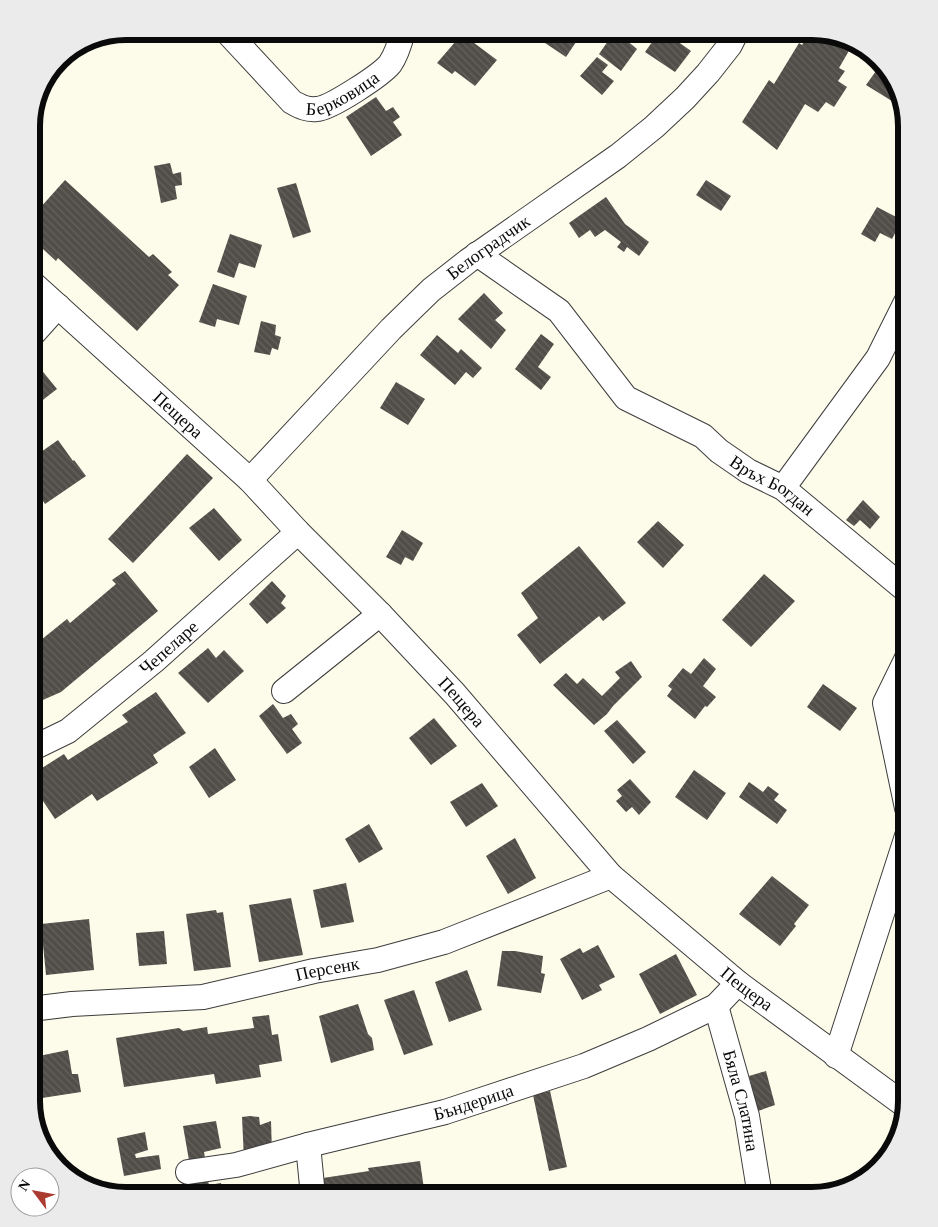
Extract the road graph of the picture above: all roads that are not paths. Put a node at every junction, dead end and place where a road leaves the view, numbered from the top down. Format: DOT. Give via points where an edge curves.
graph roads {
  1 [pos="234,40"];
  2 [pos="399,40"];
  3 [pos="733,40"];
  4 [pos="477,254"];
  5 [pos="40,289"];
  6 [pos="58,306"];
  7 [pos="898,318"];
  8 [pos="40,326"];
  9 [pos="250,480"];
  10 [pos="783,488"];
  11 [pos="298,532"];
  12 [pos="898,584"];
  13 [pos="380,614"];
  14 [pos="898,676"];
  15 [pos="284,691"];
  16 [pos="40,745"];
  17 [pos="898,765"];
  18 [pos="898,864"];
  19 [pos="611,876"];
  20 [pos="738,983"];
  21 [pos="716,1006"];
  22 [pos="40,1008"];
  23 [pos="836,1056"];
  24 [pos="898,1100"];
  25 [pos="308,1145"];
  26 [pos="188,1172"];
  27 [pos="312,1187"];
  28 [pos="759,1187"];
  1 -- 2 [label="street, Берковица" via="292,102 306,109 331,106 385,69 395,55"];
  3 -- 4 [label="street, Белоградчик" via="708,73 654,127 618,156"];
  4 -- 9 [label="street, Белоградчик" via="431,290 391,329"];
  4 -- 10 [label="street, Връх Богдан" via="559,311 626,398 703,436 748,471"];
  5 -- 6 [label="street, Пещера"];
  6 -- 8 [label="street"];
  6 -- 9 [label="street, Пещера"];
  7 -- 10 [label="street" via="878,358"];
  9 -- 11 [label="street, Пещера"];
  10 -- 12 [label="street, Връх Богдан"];
  11 -- 13 [label="street, Пещера"];
  11 -- 16 [label="street, Чепеларе" via="140,673 68,731"];
  13 -- 15 [label="street"];
  13 -- 19 [label="street, Пещера" via="455,694"];
  14 -- 17 [label="street" via="885,703"];
  18 -- 23 [label="street"];
  19 -- 20 [label="street, Пещера"];
  19 -- 22 [label="street, Персенк" via="444,942 378,960 203,997"];
  20 -- 21 [label="street, Бъндерица"];
  20 -- 23 [label="street, Пещера"];
  21 -- 25 [label="street, Бъндерица" via="584,1066 445,1112"];
  21 -- 28 [label="street, Бяла Слатина" via="747,1116"];
  23 -- 24 [label="street, Пещера"];
  25 -- 26 [label="street, Бъндерица" via="236,1165"];
  25 -- 27 [label="street"];
}
